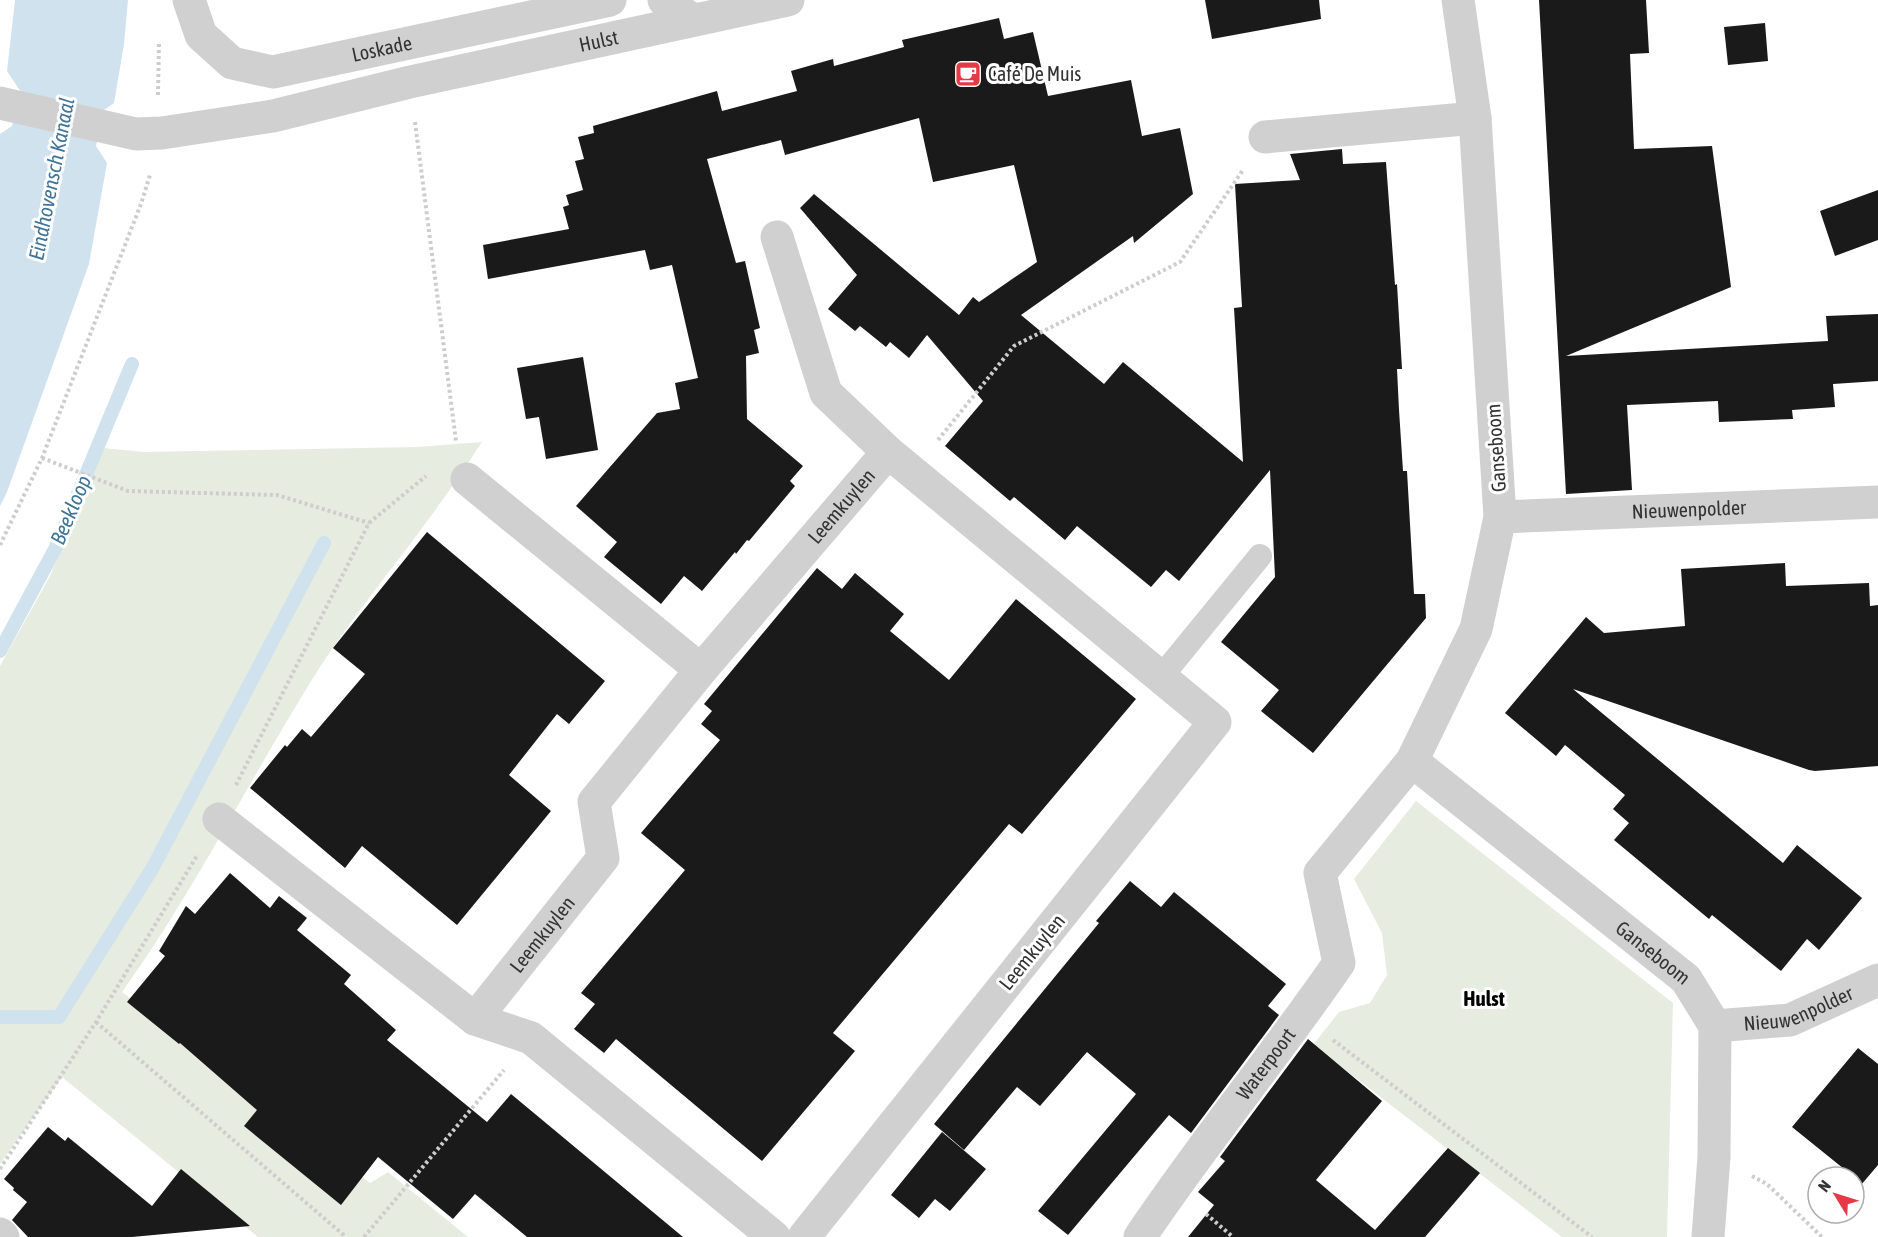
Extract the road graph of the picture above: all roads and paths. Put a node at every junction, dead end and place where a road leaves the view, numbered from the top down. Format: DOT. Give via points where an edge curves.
graph roads {
  1 [pos="189,0"];
  2 [pos="610,0"];
  3 [pos="664,0"];
  4 [pos="788,0"];
  5 [pos="1458,0"];
  6 [pos="693,20"];
  7 [pos="159,34"];
  8 [pos="410,82"];
  9 [pos="0,103"];
  10 [pos="1475,118"];
  11 [pos="149,134"];
  12 [pos="1265,137"];
  13 [pos="777,237"];
  14 [pos="42,458"];
  15 [pos="900,462"];
  16 [pos="462,465"];
  17 [pos="1878,502"];
  18 [pos="1500,517"];
  19 [pos="369,523"];
  20 [pos="0,544"];
  21 [pos="1260,556"];
  22 [pos="701,670"];
  23 [pos="1161,677"];
  24 [pos="1412,761"];
  25 [pos="219,819"];
  26 [pos="1320,873"];
  27 [pos="1878,980"];
  28 [pos="1302,1017"];
  29 [pos="475,1019"];
  30 [pos="96,1022"];
  31 [pos="1715,1026"];
  32 [pos="531,1038"];
  33 [pos="1714,1157"];
  34 [pos="346,1237"];
  35 [pos="364,1237"];
  36 [pos="774,1237"];
  37 [pos="804,1237"];
  38 [pos="1140,1237"];
  39 [pos="1592,1237"];
  40 [pos="1708,1237"];
  41 [pos="1822,1237"];
  1 -- 2 [label="street, Loskade" via="201,35 232,63 273,72"];
  3 -- 6 [label="street"];
  4 -- 6 [label="street, Hulst"];
  5 -- 10 [label="street, Ganseboom"];
  6 -- 8 [label="street, Hulst"];
  7 -- 11 [label="path" via="158,99"];
  8 -- 11 [label="street, Hulst" via="273,116"];
  8 -- 16 [label="path"];
  9 -- 11 [label="street"];
  10 -- 12 [label="street"];
  10 -- 18 [label="street, Ganseboom"];
  11 -- 14 [label="path" via="141,204"];
  12 -- 15 [label="path" via="1180,262 1014,346"];
  13 -- 15 [label="street, Leemkuylen" via="826,393"];
  14 -- 19 [label="path" via="128,491 277,495"];
  14 -- 20 [label="path"];
  15 -- 22 [label="street, Leemkuylen"];
  15 -- 23 [label="street, Leemkuylen"];
  16 -- 22 [label="street"];
  17 -- 18 [label="street, Nieuwenpolder"];
  18 -- 24 [label="street, Ganseboom" via="1476,629"];
  21 -- 23 [label="lane"];
  22 -- 29 [label="street, Leemkuylen" via="594,802 603,858"];
  23 -- 37 [label="street, Leemkuylen" via="1215,722"];
  24 -- 26 [label="street, Ganseboom"];
  24 -- 31 [label="street, Ganseboom" via="1686,979"];
  25 -- 29 [label="street"];
  26 -- 28 [label="street, Waterpoort" via="1339,963"];
  27 -- 31 [label="street, Nieuwenpolder" via="1790,1020"];
  28 -- 38 [label="street, Waterpoort" via="1173,1187"];
  28 -- 39 [label="path"];
  29 -- 32 [label="street"];
  30 -- 34 [label="path"];
  31 -- 33 [label="street"];
  32 -- 35 [label="path"];
  32 -- 36 [label="street"];
  33 -- 40 [label="street"];
  33 -- 41 [label="path" via="1767,1184"];
}
